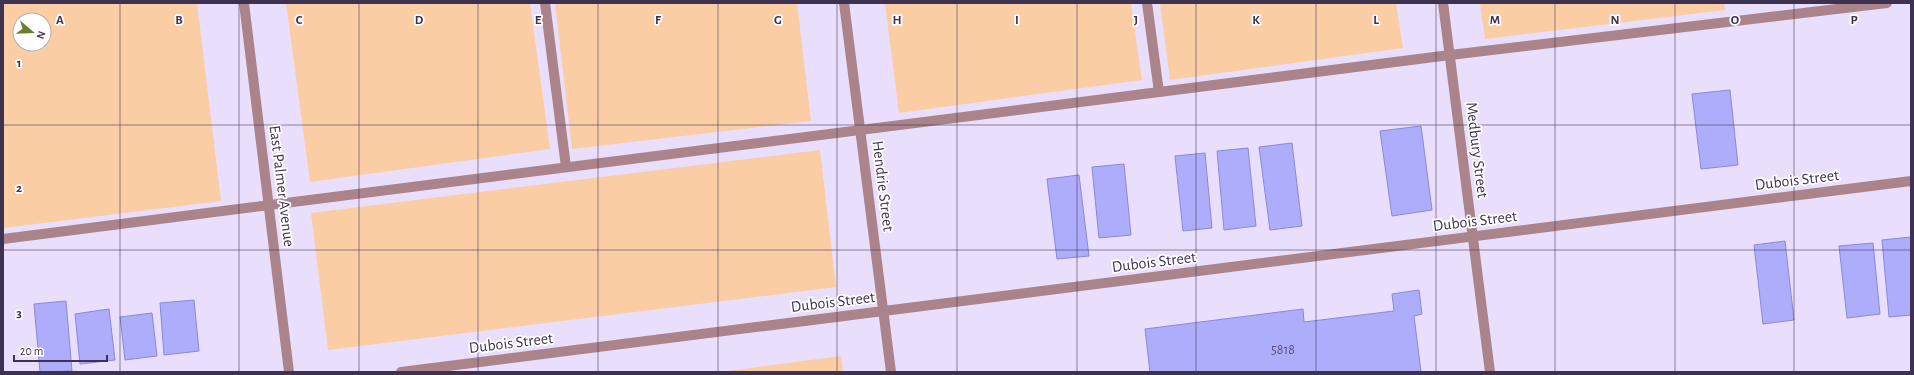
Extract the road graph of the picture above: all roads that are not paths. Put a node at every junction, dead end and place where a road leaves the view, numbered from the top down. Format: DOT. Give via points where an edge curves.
graph roads {
  1 [pos="244,3"];
  2 [pos="545,3"];
  3 [pos="844,3"];
  4 [pos="1147,3"];
  5 [pos="1443,3"];
  6 [pos="1886,3"];
  7 [pos="1450,54"];
  8 [pos="1159,92"];
  9 [pos="860,130"];
  10 [pos="566,167"];
  11 [pos="1911,181"];
  12 [pos="269,205"];
  13 [pos="1472,236"];
  14 [pos="3,239"];
  15 [pos="883,311"];
  16 [pos="289,372"];
  17 [pos="401,372"];
  18 [pos="891,372"];
  19 [pos="1490,372"];
  1 -- 12 [label="street, East Palmer Avenue"];
  2 -- 10 [label="street"];
  3 -- 9 [label="street, Hendrie Street"];
  4 -- 8 [label="street"];
  5 -- 7 [label="street, Medbury Street"];
  6 -- 7 [label="street"];
  7 -- 8 [label="street"];
  7 -- 13 [label="street, Medbury Street"];
  8 -- 9 [label="street"];
  9 -- 10 [label="street"];
  9 -- 15 [label="street, Hendrie Street"];
  10 -- 12 [label="street"];
  11 -- 13 [label="street, Dubois Street"];
  12 -- 14 [label="street"];
  12 -- 16 [label="street, East Palmer Avenue"];
  13 -- 15 [label="street, Dubois Street"];
  13 -- 19 [label="street, Medbury Street"];
  15 -- 17 [label="street, Dubois Street"];
  15 -- 18 [label="street, Hendrie Street"];
}
